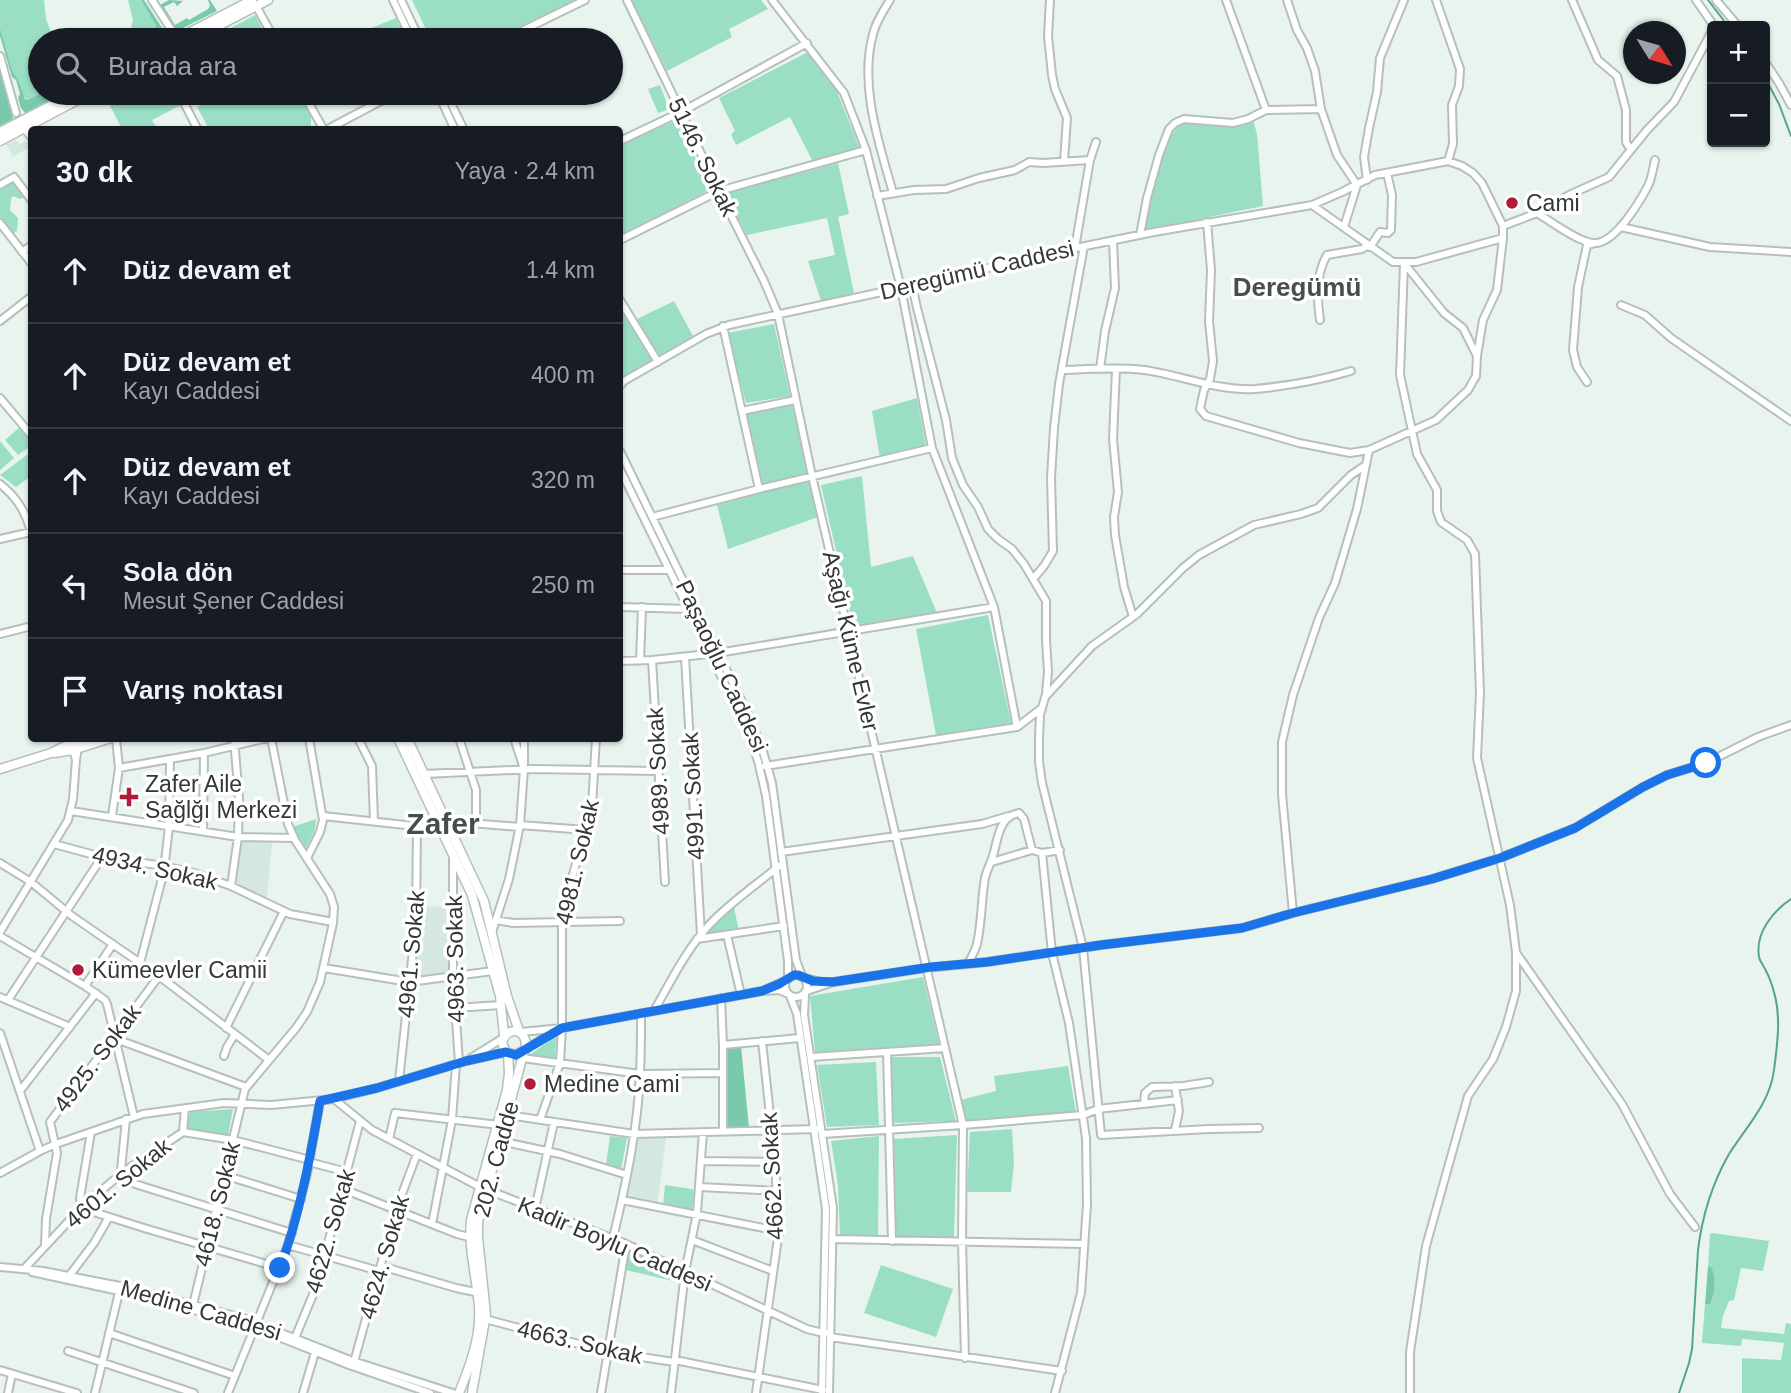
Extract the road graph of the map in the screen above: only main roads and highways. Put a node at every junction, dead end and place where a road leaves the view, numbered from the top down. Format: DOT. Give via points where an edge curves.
graph roads {
  1 [pos="268,0"];
  2 [pos="254,3"];
  3 [pos="202,28"];
  4 [pos="211,28"];
  5 [pos="55,105"];
  6 [pos="65,105"];
  7 [pos="25,123"];
  8 [pos="0,132"];
  9 [pos="0,141"];
  10 [pos="400,742"];
  11 [pos="409,742"];
  12 [pos="75,744"];
  13 [pos="0,769"];
  14 [pos="445,824"];
  15 [pos="520,1032"];
  16 [pos="504,1036"];
  17 [pos="507,1053"];
  18 [pos="523,1053"];
  19 [pos="501,1125"];
  20 [pos="484,1188"];
  21 [pos="481,1293"];
  22 [pos="457,1393"];
  23 [pos="470,1393"];
  1 -- 2 [label="main road"];
  2 -- 3 [label="main road"];
  2 -- 4 [label="main road"];
  5 -- 7 [label="main road"];
  6 -- 7 [label="main road"];
  7 -- 8 [label="main road"];
  7 -- 9 [label="main road"];
  10 -- 14 [label="main road"];
  11 -- 14 [label="main road"];
  12 -- 13 [label="main road"];
  14 -- 15 [label="main road" via="480,892"];
  14 -- 16 [label="main road" via="472,895 502,1005"];
  15 -- 16 [label="main road"];
  15 -- 18 [label="main road" via="526,1041"];
  16 -- 17 [label="main road" via="502,1045"];
  17 -- 18 [label="main road"];
  17 -- 19 [label="main road, 202. Cadde"];
  18 -- 19 [label="main road, 202. Cadde" via="508,1115"];
  19 -- 20 [label="main road, 202. Cadde"];
  19 -- 20 [label="main road, 202. Cadde"];
  20 -- 21 [label="main road, 202. Cadde" via="471,1220"];
  21 -- 22 [label="main road, 202. Cadde" via="477,1335"];
  21 -- 23 [label="main road, 202. Cadde" via="485,1319"];
  22 -- 23 [label="main road"];
}
